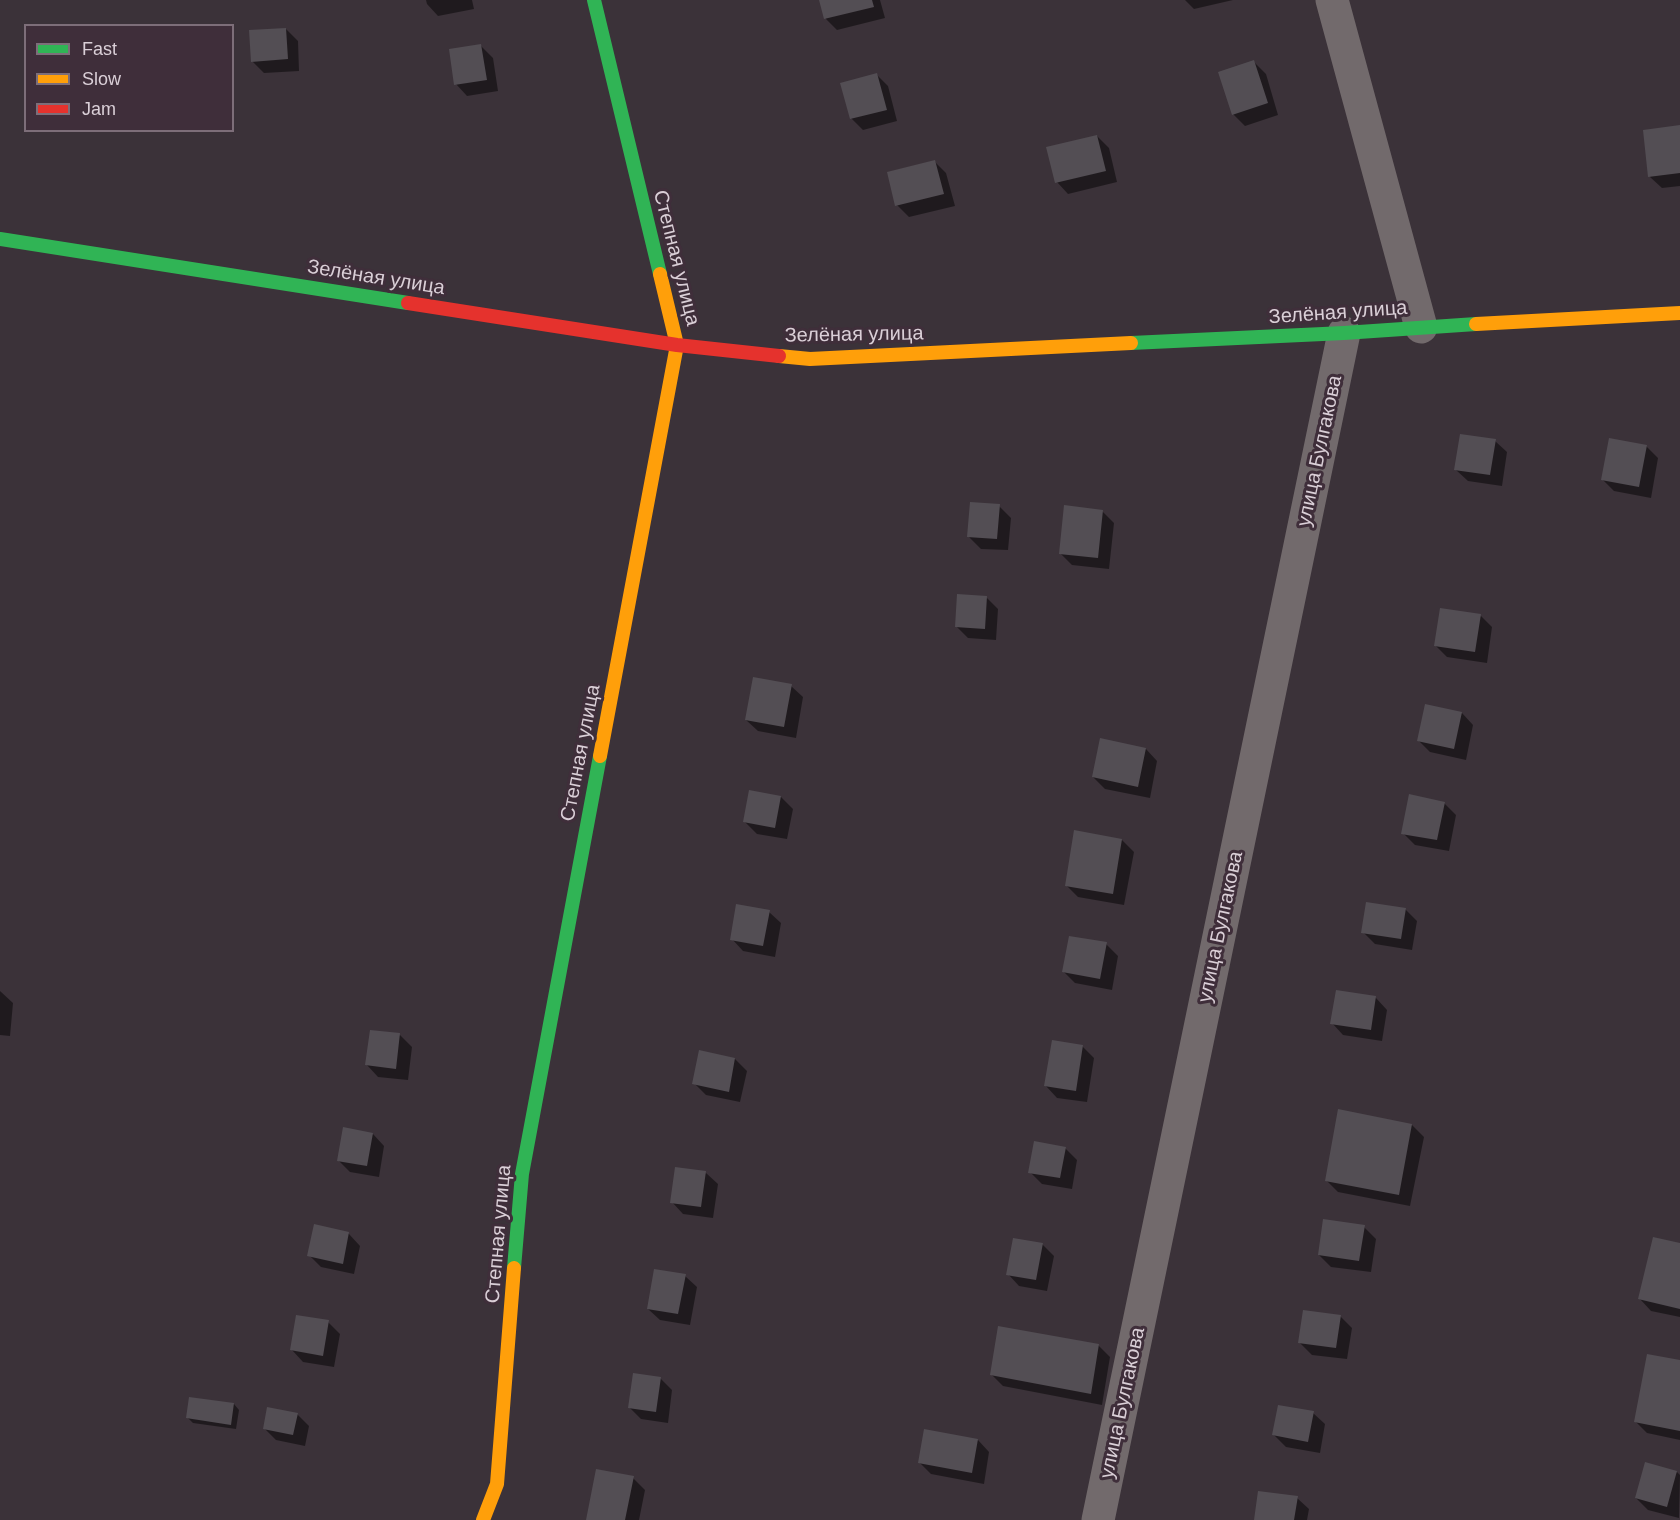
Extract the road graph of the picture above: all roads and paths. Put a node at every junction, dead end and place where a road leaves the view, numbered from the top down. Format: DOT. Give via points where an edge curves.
graph roads {
  1 [pos="594,0"];
  2 [pos="1332,0"];
  3 [pos="0,239"];
  4 [pos="1680,313"];
  5 [pos="1421,327"];
  6 [pos="1344,333"];
  7 [pos="677,345"];
  8 [pos="483,1520"];
  9 [pos="1098,1520"];
  1 -- 7 [label="street, Степная улица"];
  2 -- 5 [label="street"];
  3 -- 7 [label="street, Зелёная улица"];
  4 -- 5 [label="street, Зелёная улица"];
  5 -- 6 [label="street, Зелёная улица"];
  6 -- 7 [label="street, Зелёная улица" via="810,359"];
  6 -- 9 [label="street, улица Булгакова"];
  7 -- 8 [label="street, Степная улица" via="522,1174 497,1484"];
}
